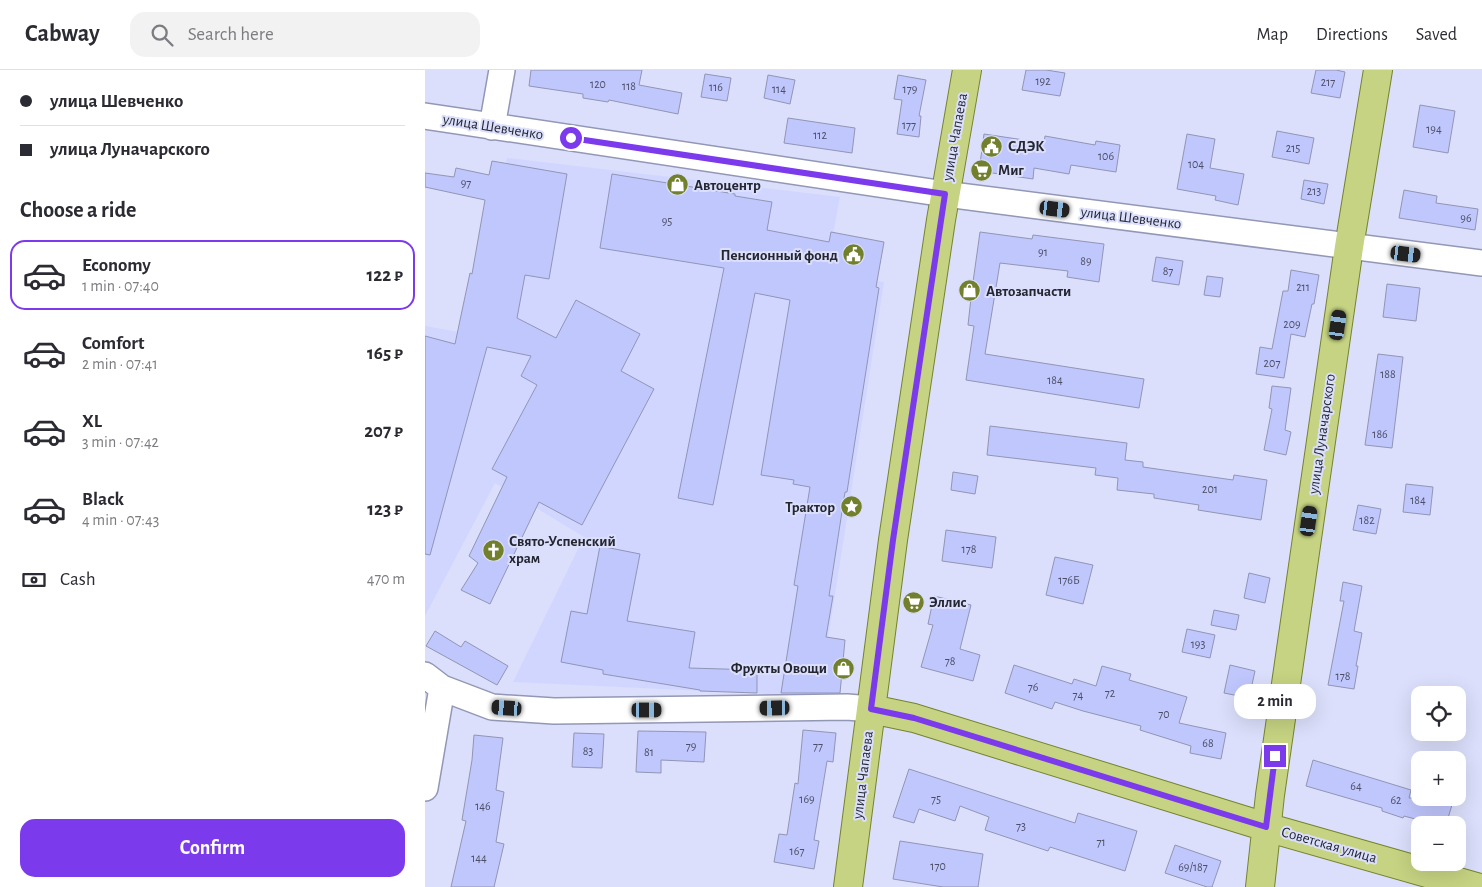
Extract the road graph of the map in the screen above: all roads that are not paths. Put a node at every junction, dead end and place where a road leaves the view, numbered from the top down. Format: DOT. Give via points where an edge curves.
graph roads {
  1 [pos="502,70"];
  2 [pos="967,70"];
  3 [pos="1378,70"];
  4 [pos="425,116"];
  5 [pos="492,127"];
  6 [pos="945,194"];
  7 [pos="1349,247"];
  8 [pos="1482,263"];
  9 [pos="434,682"];
  10 [pos="871,709"];
  11 [pos="425,788"];
  12 [pos="1266,827"];
  13 [pos="848,887"];
  14 [pos="1260,887"];
  15 [pos="1476,887"];
  1 -- 5 [label="street"];
  2 -- 6 [label="main road, улица Чапаева"];
  3 -- 7 [label="main road, улица Луначарского"];
  4 -- 5 [label="street, улица Шевченко"];
  5 -- 6 [label="street, улица Шевченко"];
  6 -- 7 [label="street, улица Шевченко"];
  6 -- 10 [label="main road, улица Чапаева"];
  7 -- 8 [label="street, улица Шевченко"];
  7 -- 12 [label="main road, улица Луначарского"];
  9 -- 10 [label="street, Советская улица" via="492,707 554,711"];
  9 -- 11 [label="street"];
  10 -- 12 [label="main road, Советская улица" via="914,718"];
  10 -- 13 [label="main road, улица Чапаева"];
  12 -- 14 [label="main road, улица Луначарского"];
  12 -- 15 [label="main road, Советская улица"];
}
